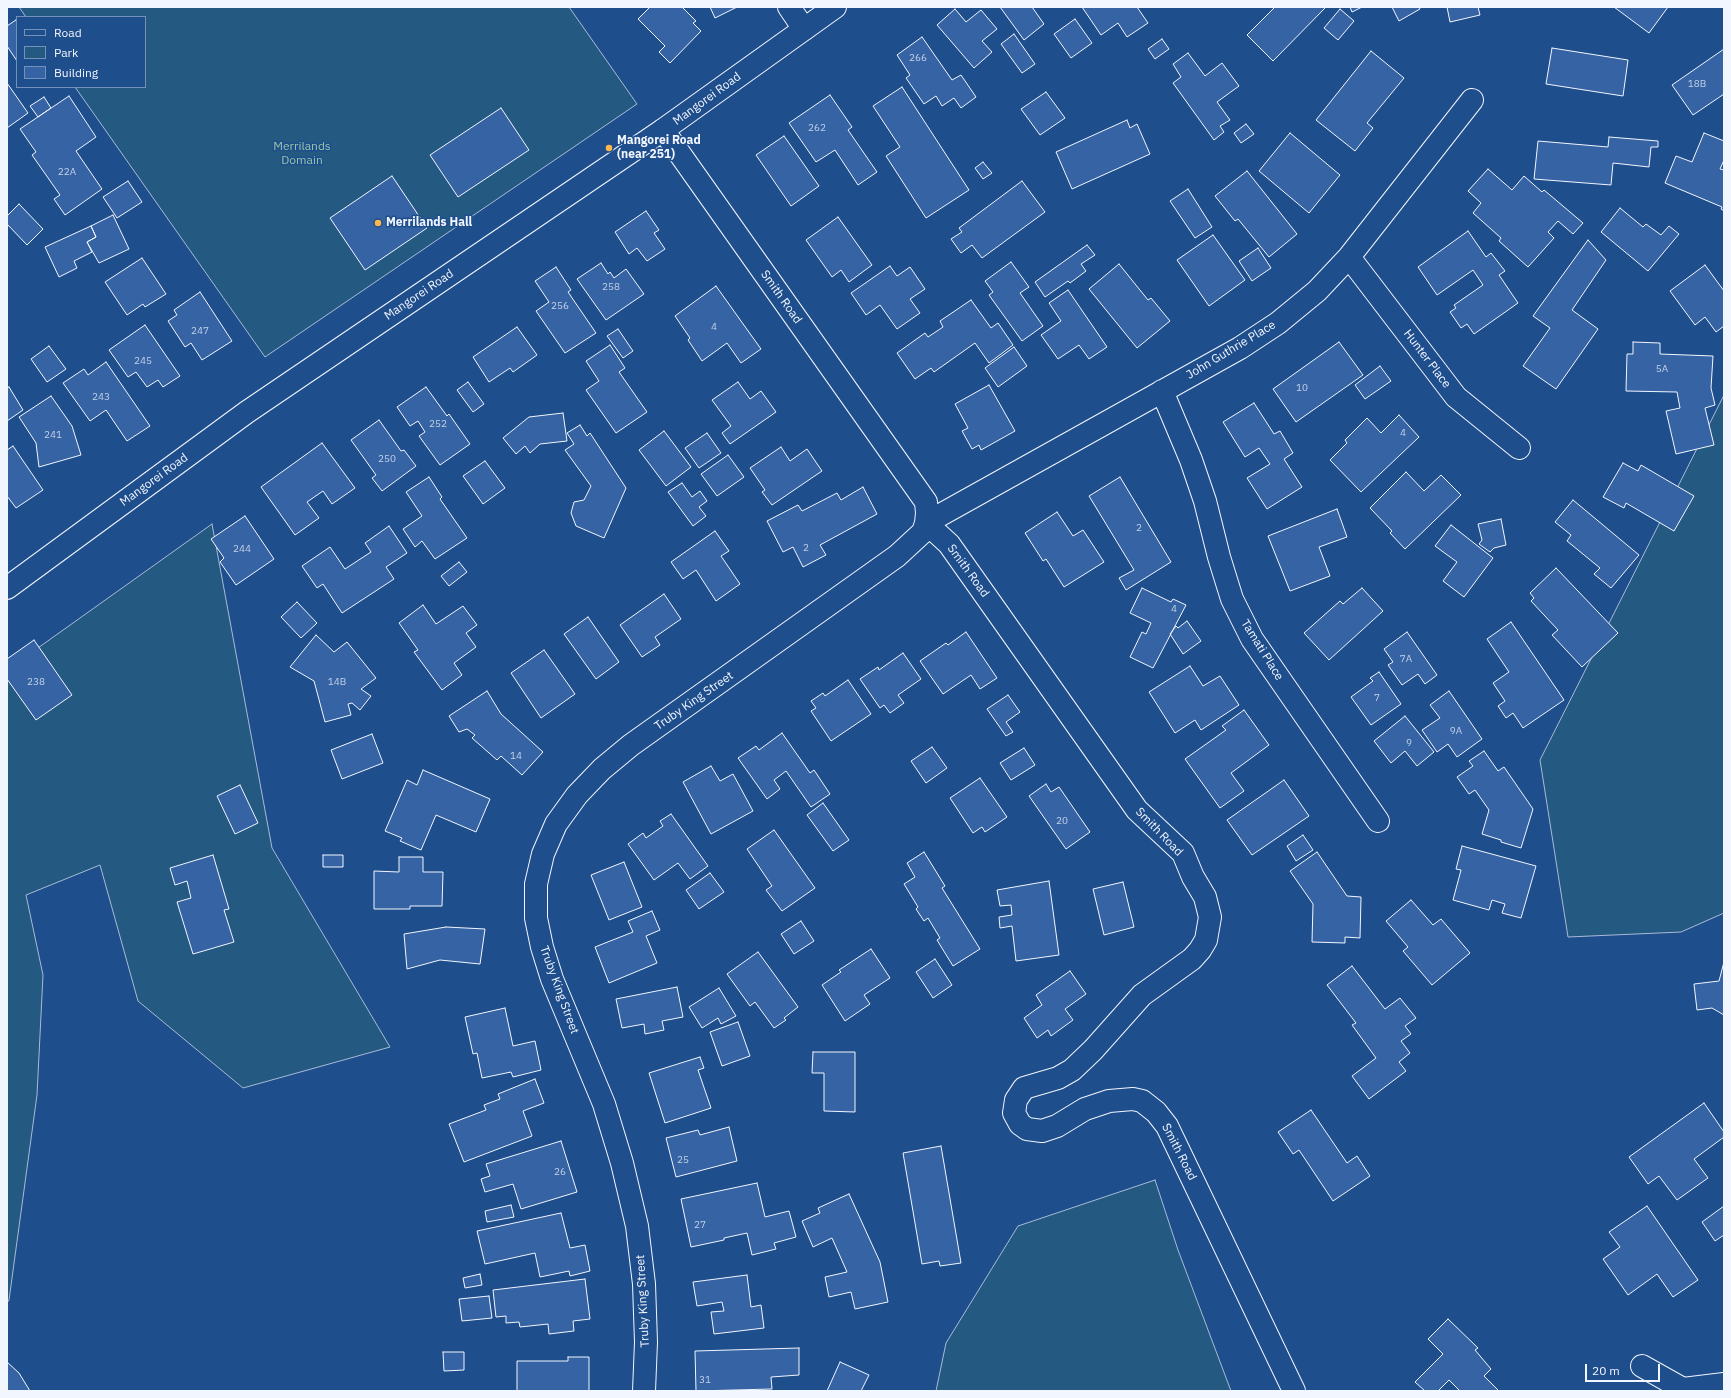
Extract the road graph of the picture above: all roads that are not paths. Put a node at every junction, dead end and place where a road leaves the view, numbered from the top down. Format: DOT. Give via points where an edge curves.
graph roads {
  1 [pos="789,7"];
  2 [pos="836,7"];
  3 [pos="804,29"];
  4 [pos="1472,100"];
  5 [pos="663,130"];
  6 [pos="1349,257"];
  7 [pos="1162,391"];
  8 [pos="1519,448"];
  9 [pos="926,523"];
  10 [pos="8,584"];
  11 [pos="1378,821"];
  12 [pos="1642,1366"];
  13 [pos="1724,1384"];
  14 [pos="644,1391"];
  15 [pos="1294,1391"];
  1 -- 3 [label="street"];
  2 -- 3 [label="street, Mangorei Road"];
  3 -- 5 [label="street, Mangorei Road"];
  4 -- 6 [label="street, John Guthrie Place"];
  5 -- 9 [label="street, Smith Road" via="926,502"];
  5 -- 10 [label="street, Mangorei Road" via="247,412"];
  6 -- 7 [label="street, John Guthrie Place" via="1317,291 1278,323 1240,348"];
  6 -- 8 [label="street, Hunter Place" via="1456,397"];
  7 -- 9 [label="street, John Guthrie Place"];
  7 -- 11 [label="street, Tamati Place" via="1206,501 1219,558 1232,599 1252,638"];
  9 -- 14 [label="street, Truby King Street" via="922,532 897,556 631,745 602,770 576,795 556,824 543,854 536,884 536,918 542,947 552,979 604,1104 637,1226 644,1284"];
  9 -- 15 [label="street, Smith Road" via="949,544 1137,810 1183,852 1193,878 1205,897 1210,917 1206,940 1192,959 1142,996 1072,1070 1058,1078 1024,1088 1016,1100 1014,1113 1020,1124 1027,1129 1042,1131 1057,1126 1085,1109 1109,1101 1142,1101 1156,1112 1167,1126"];
  12 -- 13 [label="street" via="1684,1389"];
}
